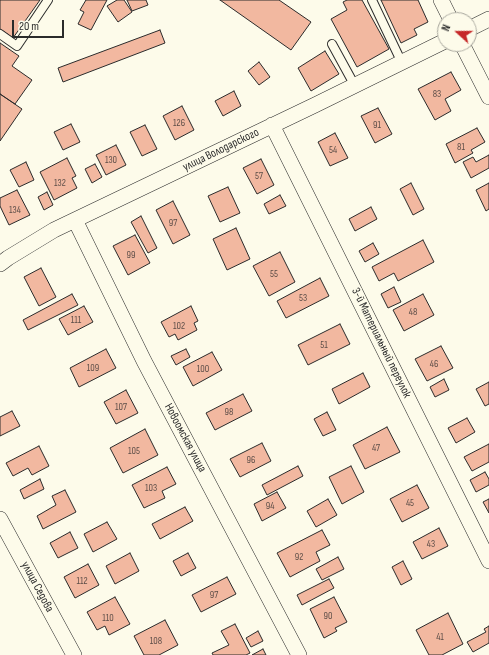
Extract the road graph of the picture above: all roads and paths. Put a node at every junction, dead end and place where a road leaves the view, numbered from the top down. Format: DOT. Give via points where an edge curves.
graph roads {
  1 [pos="48,0"];
  2 [pos="372,0"];
  3 [pos="441,0"];
  4 [pos="447,12"];
  5 [pos="489,19"];
  6 [pos="477,25"];
  7 [pos="0,34"];
  8 [pos="332,44"];
  9 [pos="437,45"];
  10 [pos="466,52"];
  11 [pos="402,63"];
  12 [pos="355,86"];
  13 [pos="489,97"];
  14 [pos="272,125"];
  15 [pos="75,220"];
  16 [pos="0,264"];
  17 [pos="0,519"];
  18 [pos="489,561"];
  19 [pos="74,655"];
  20 [pos="299,655"];
  1 -- 7 [label="lane" via="17,46"];
  2 -- 11 [label="lane"];
  3 -- 4 [label="street"];
  5 -- 6 [label="street"];
  8 -- 12 [label="lane"];
  9 -- 11 [label="street, улица Володарского"];
  10 -- 13 [label="street"];
  11 -- 12 [label="street, улица Володарского"];
  12 -- 14 [label="street, улица Володарского"];
  14 -- 15 [label="street, улица Володарского"];
  14 -- 18 [label="street, 3-й Материальный переулок"];
  15 -- 16 [label="street, улица Володарского" via="54,230"];
  15 -- 20 [label="street, Новоомская улица" via="144,361"];
  17 -- 19 [label="street, улица Седова"];
}
